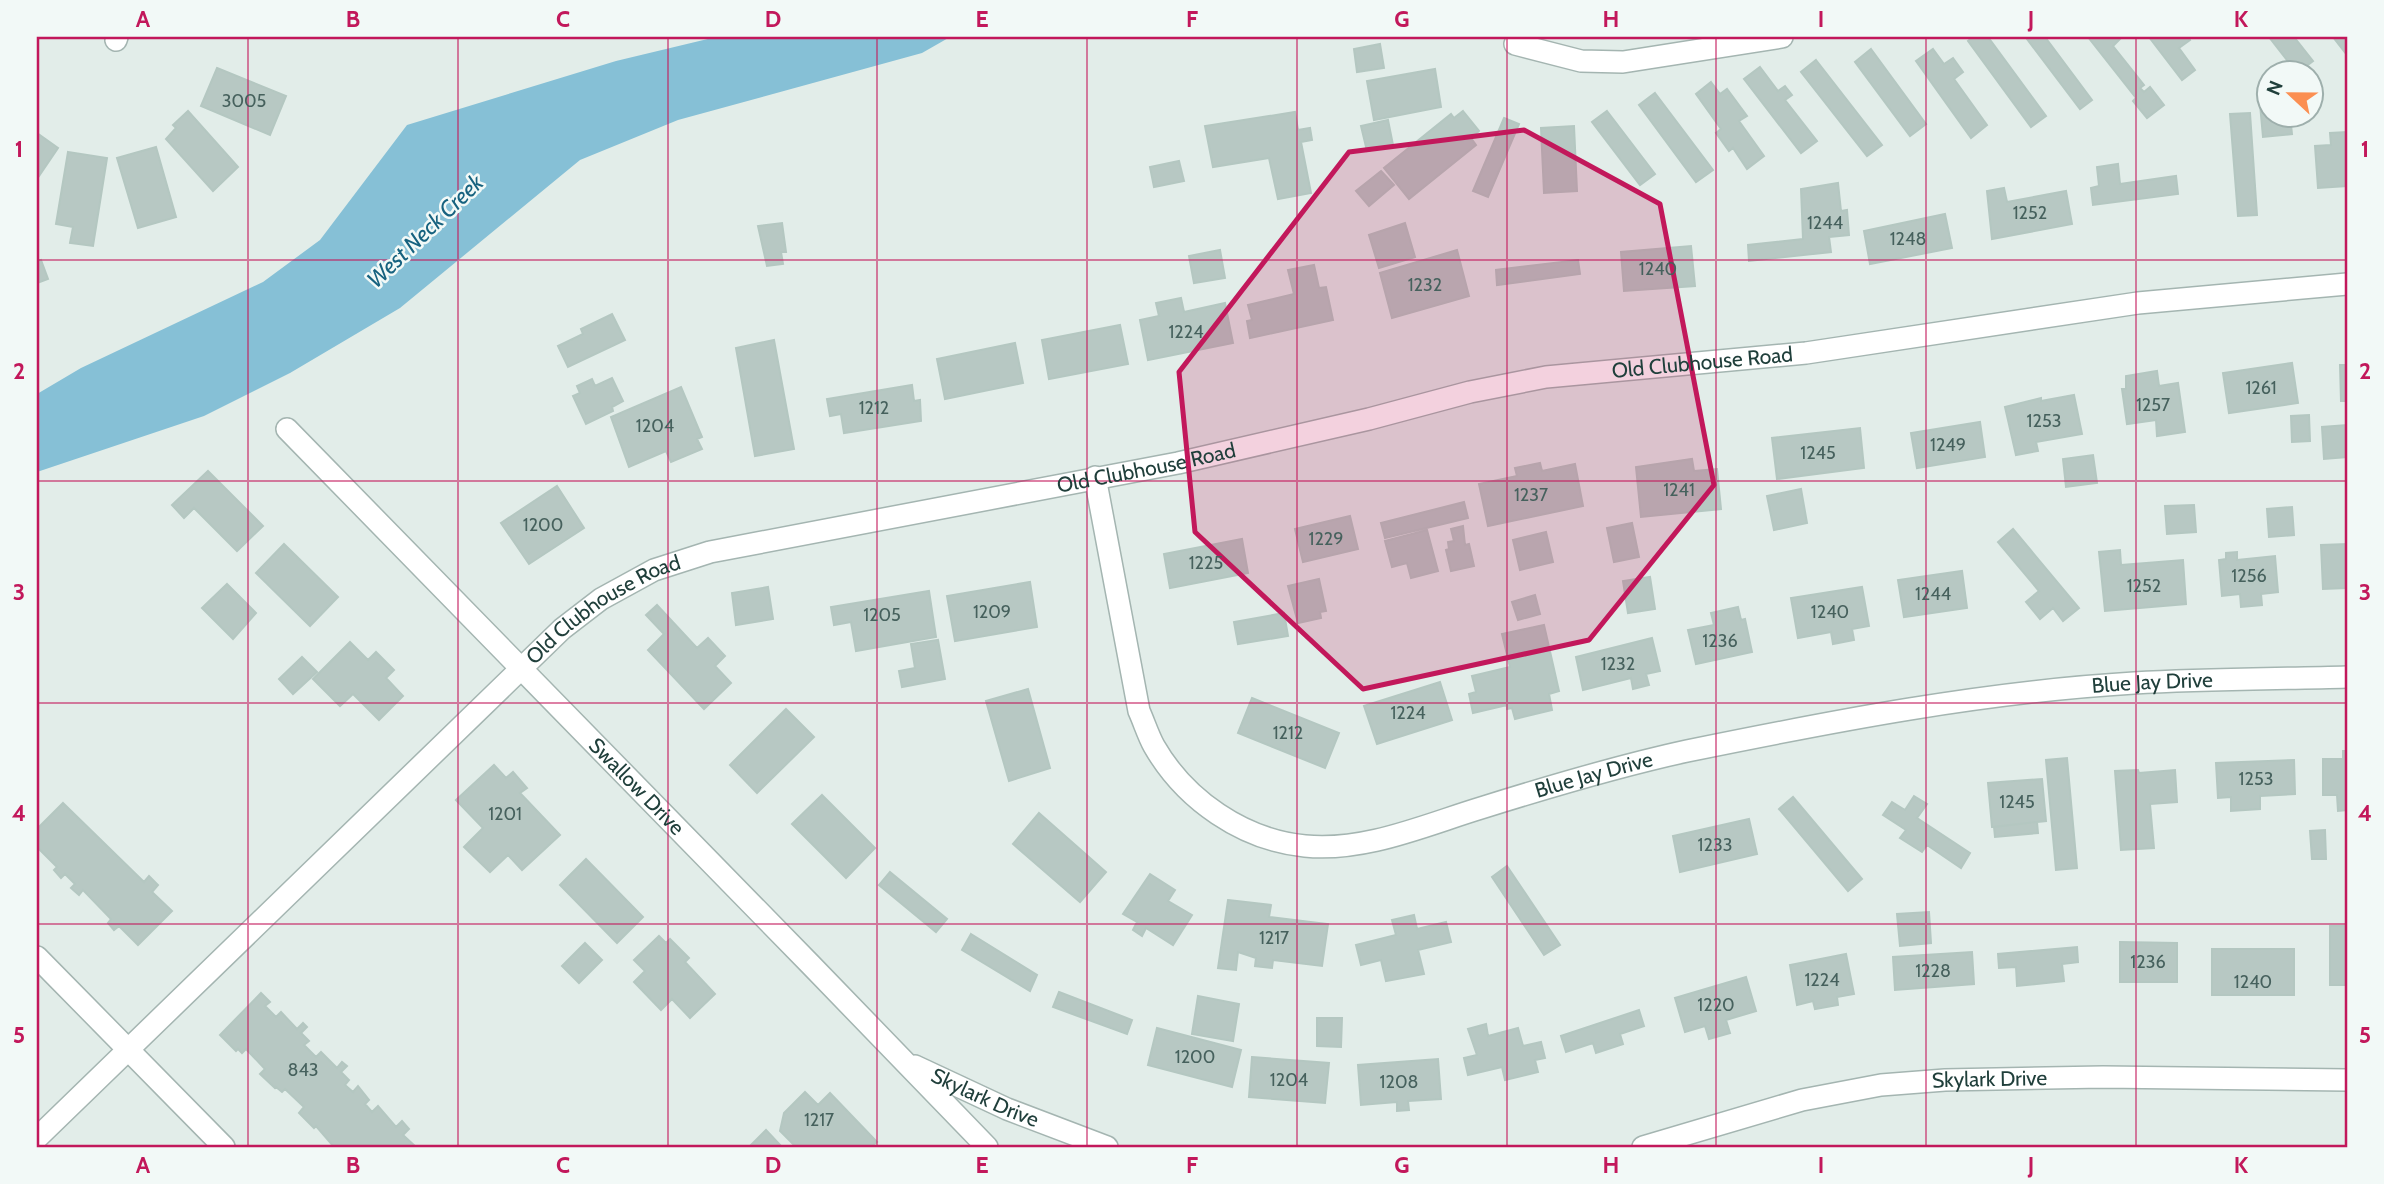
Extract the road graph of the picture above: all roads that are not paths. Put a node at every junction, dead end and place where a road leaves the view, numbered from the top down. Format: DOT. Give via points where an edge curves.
graph roads {
  1 [pos="1782,37"];
  2 [pos="1515,44"];
  3 [pos="2347,284"];
  4 [pos="287,429"];
  5 [pos="1095,477"];
  6 [pos="521,669"];
  7 [pos="2347,677"];
  8 [pos="37,957"];
  9 [pos="128,1049"];
  10 [pos="904,1061"];
  11 [pos="2347,1080"];
  12 [pos="37,1138"];
  13 [pos="224,1147"];
  14 [pos="987,1147"];
  15 [pos="1107,1147"];
  16 [pos="1643,1147"];
  1 -- 2 [label="street" via="1623,62 1581,61"];
  3 -- 5 [label="street, Old Clubhouse Road" via="2138,303 1806,353 1546,377 1191,460"];
  4 -- 6 [label="street, Swallow Drive"];
  5 -- 6 [label="street, Old Clubhouse Road" via="710,552 654,570 601,598"];
  5 -- 7 [label="street, Blue Jay Drive" via="1139,711 1154,746 1175,777 1234,824 1277,841 1307,846 1384,838 1531,792 1683,752 1877,714 2133,683"];
  6 -- 9 [label="street, Old Clubhouse Road"];
  6 -- 10 [label="street, Swallow Drive"];
  8 -- 9 [label="street"];
  9 -- 12 [label="street, Old Clubhouse Road"];
  9 -- 13 [label="street"];
  10 -- 14 [label="street, Swallow Drive"];
  10 -- 15 [label="street, Skylark Drive" via="1007,1109"];
  11 -- 16 [label="street, Skylark Drive" via="2103,1077 1932,1081 1802,1100"];
}
